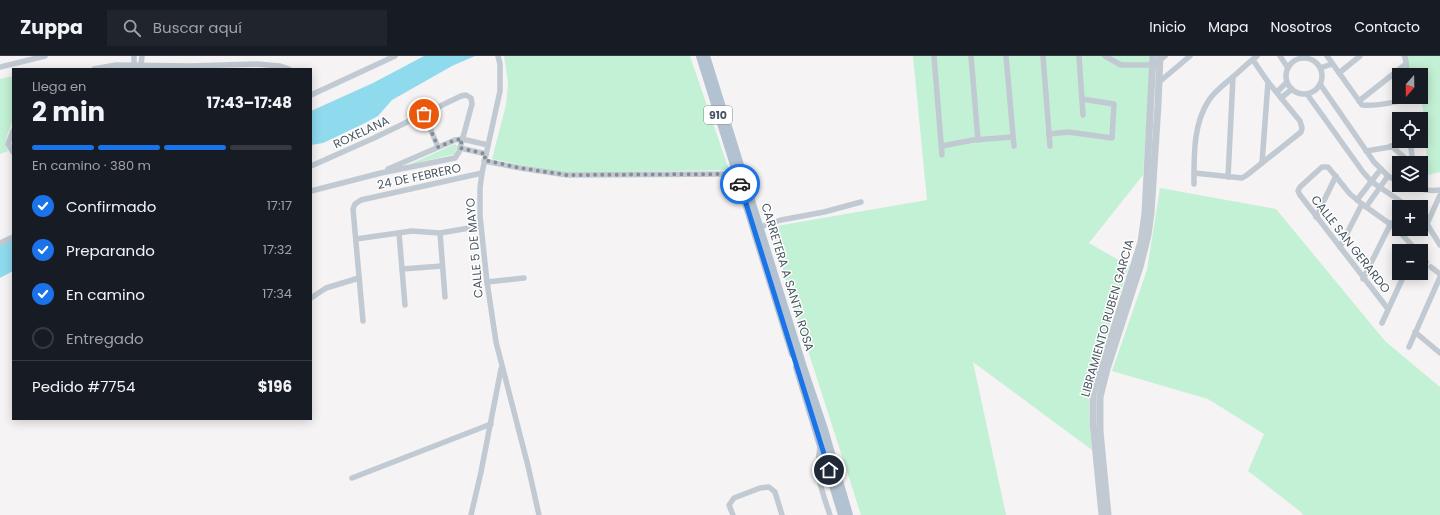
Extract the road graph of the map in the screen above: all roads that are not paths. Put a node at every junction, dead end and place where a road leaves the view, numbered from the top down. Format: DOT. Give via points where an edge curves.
graph roads {
  1 [pos="42,56"];
  2 [pos="134,56"];
  3 [pos="142,56"];
  4 [pos="395,56"];
  5 [pos="498,56"];
  6 [pos="700,56"];
  7 [pos="706,56"];
  8 [pos="934,56"];
  9 [pos="971,56"];
  10 [pos="1006,56"];
  11 [pos="1043,56"];
  12 [pos="1079,56"];
  13 [pos="1105,56"];
  14 [pos="1190,56"];
  15 [pos="1280,56"];
  16 [pos="1326,56"];
  17 [pos="1360,56"];
  18 [pos="1406,56"];
  19 [pos="1159,57"];
  20 [pos="1298,57"];
  21 [pos="1255,58"];
  22 [pos="1332,64"];
  23 [pos="1406,64"];
  24 [pos="134,65"];
  25 [pos="141,65"];
  26 [pos="1153,65"];
  27 [pos="1318,66"];
  28 [pos="0,67"];
  29 [pos="117,67"];
  30 [pos="154,67"];
  31 [pos="106,68"];
  32 [pos="190,68"];
  33 [pos="286,68"];
  34 [pos="1288,68"];
  35 [pos="1407,68"];
  36 [pos="1339,73"];
  37 [pos="1233,77"];
  38 [pos="1159,82"];
  39 [pos="1268,82"];
  40 [pos="1287,82"];
  41 [pos="1320,84"];
  42 [pos="1151,88"];
  43 [pos="1292,89"];
  44 [pos="1277,92"];
  45 [pos="1307,94"];
  46 [pos="312,95"];
  47 [pos="1281,98"];
  48 [pos="1082,99"];
  49 [pos="1359,101"];
  50 [pos="1392,102"];
  51 [pos="424,114"];
  52 [pos="1083,115"];
  53 [pos="12,134"];
  54 [pos="1049,134"];
  55 [pos="1013,137"];
  56 [pos="462,139"];
  57 [pos="978,140"];
  58 [pos="488,145"];
  59 [pos="942,146"];
  60 [pos="1014,146"];
  61 [pos="1050,146"];
  62 [pos="1391,146"];
  63 [pos="438,147"];
  64 [pos="460,148"];
  65 [pos="12,150"];
  66 [pos="1366,151"];
  67 [pos="942,155"];
  68 [pos="1403,156"];
  69 [pos="1412,156"];
  70 [pos="485,157"];
  71 [pos="1262,163"];
  72 [pos="312,166"];
  73 [pos="1381,169"];
  74 [pos="381,173"];
  75 [pos="482,173"];
  76 [pos="1194,173"];
  77 [pos="740,174"];
  78 [pos="1336,176"];
  79 [pos="1388,176"];
  80 [pos="1228,177"];
  81 [pos="1392,178"];
  82 [pos="1372,182"];
  83 [pos="1194,184"];
  84 [pos="1380,188"];
  85 [pos="1428,190"];
  86 [pos="1440,190"];
  87 [pos="312,191"];
  88 [pos="1440,195"];
  89 [pos="1398,200"];
  90 [pos="861,202"];
  91 [pos="1362,204"];
  92 [pos="1316,217"];
  93 [pos="1428,222"];
  94 [pos="1391,223"];
  95 [pos="481,226"];
  96 [pos="1428,226"];
  97 [pos="760,227"];
  98 [pos="440,232"];
  99 [pos="399,233"];
  100 [pos="12,237"];
  101 [pos="356,238"];
  102 [pos="0,243"];
  103 [pos="1411,244"];
  104 [pos="1440,245"];
  105 [pos="1340,247"];
  106 [pos="442,266"];
  107 [pos="1431,267"];
  108 [pos="402,269"];
  109 [pos="1440,275"];
  110 [pos="359,278"];
  111 [pos="524,278"];
  112 [pos="1363,279"];
  113 [pos="1402,280"];
  114 [pos="487,282"];
  115 [pos="312,297"];
  116 [pos="445,297"];
  117 [pos="405,305"];
  118 [pos="1388,309"];
  119 [pos="363,321"];
  120 [pos="1382,323"];
  121 [pos="1415,332"];
  122 [pos="1409,347"];
  123 [pos="1440,353"];
  124 [pos="501,366"];
  125 [pos="800,368"];
  126 [pos="491,424"];
  127 [pos="821,443"];
  128 [pos="352,478"];
  129 [pos="733,514"];
  130 [pos="471,515"];
  131 [pos="539,515"];
  132 [pos="782,515"];
  133 [pos="830,515"];
  134 [pos="842,515"];
  135 [pos="850,515"];
  136 [pos="1102,515"];
  137 [pos="1108,515"];
  1 -- 28 [label="street"];
  2 -- 24 [label="street"];
  3 -- 25 [label="street"];
  4 -- 46 [label="street"];
  5 -- 58 [label="street, CALLE 5 DE MAYO" via="500,91"];
  6 -- 77 [label="main road, CARRETERA A SANTA ROSA / 910"];
  7 -- 77 [label="main road, CARRETERA A SANTA ROSA / 910"];
  8 -- 59 [label="street"];
  9 -- 57 [label="street"];
  10 -- 55 [label="street"];
  11 -- 54 [label="street"];
  12 -- 48 [label="street"];
  13 -- 26 [label="street" via="1121,65"];
  14 -- 38 [label="street"];
  15 -- 34 [label="street"];
  16 -- 22 [label="street"];
  16 -- 27 [label="street"];
  17 -- 36 [label="street"];
  18 -- 23 [label="street"];
  19 -- 26 [label="street, LIBRAMIENTO RUBEN GARCIA"];
  19 -- 38 [label="street, LIBRAMIENTO RUBEN GARCIA"];
  20 -- 27 [label="street" via="1311,60"];
  20 -- 34 [label="street"];
  21 -- 37 [label="street"];
  21 -- 39 [label="street"];
  22 -- 27 [label="street"];
  22 -- 36 [label="street"];
  23 -- 35 [label="street"];
  23 -- 49 [label="street"];
  24 -- 25 [label="street"];
  24 -- 29 [label="street"];
  25 -- 30 [label="street"];
  26 -- 42 [label="street, LIBRAMIENTO RUBEN GARCIA"];
  27 -- 41 [label="street" via="1322,73"];
  29 -- 31 [label="street"];
  30 -- 32 [label="street"];
  32 -- 33 [label="street" via="258,64"];
  34 -- 40 [label="street"];
  36 -- 49 [label="street"];
  37 -- 76 [label="street" via="1210,98 1200,116 1195,144"];
  37 -- 80 [label="street"];
  38 -- 42 [label="street"];
  38 -- 137 [label="street, LIBRAMIENTO RUBEN GARCIA" via="1147,241 1100,397 1100,431"];
  39 -- 44 [label="street"];
  39 -- 71 [label="street"];
  40 -- 43 [label="street"];
  40 -- 44 [label="street"];
  41 -- 45 [label="street"];
  41 -- 66 [label="street"];
  42 -- 136 [label="street, LIBRAMIENTO RUBEN GARCIA" via="1145,213 1141,242 1093,395 1093,423"];
  43 -- 45 [label="street"];
  43 -- 47 [label="street"];
  44 -- 47 [label="street"];
  45 -- 82 [label="street"];
  47 -- 71 [label="street" via="1300,121 1301,132"];
  48 -- 52 [label="street"];
  48 -- 54 [label="street" via="1114,104 1112,138 1068,132"];
  49 -- 50 [label="street" via="1362,105 1368,106"];
  51 -- 56 [label="street, ROXELANA" via="461,96 469,96 472,104"];
  51 -- 63 [label="street"];
  51 -- 72 [label="street, ROXELANA"];
  53 -- 65 [label="street" via="8,144"];
  54 -- 61 [label="street"];
  55 -- 57 [label="street"];
  55 -- 60 [label="street"];
  56 -- 58 [label="street"];
  56 -- 63 [label="street"];
  56 -- 64 [label="street, ROXELANA"];
  57 -- 59 [label="street"];
  58 -- 70 [label="street, CALLE 5 DE MAYO"];
  59 -- 67 [label="street"];
  62 -- 66 [label="street"];
  62 -- 68 [label="street"];
  62 -- 69 [label="street" via="1408,144"];
  63 -- 74 [label="street"];
  64 -- 70 [label="street"];
  64 -- 74 [label="street, ROXELANA" via="455,158"];
  66 -- 73 [label="street"];
  70 -- 75 [label="street, CALLE 5 DE MAYO"];
  70 -- 77 [label="street" via="520,168 567,175"];
  71 -- 80 [label="street" via="1242,178"];
  73 -- 79 [label="street"];
  73 -- 82 [label="street"];
  74 -- 87 [label="street"];
  75 -- 95 [label="street, CALLE 5 DE MAYO"];
  75 -- 101 [label="street, 24 DE FEBRERO" via="361,200 353,209"];
  76 -- 80 [label="street"];
  76 -- 83 [label="street"];
  77 -- 97 [label="main road, CARRETERA A SANTA ROSA / 910"];
  77 -- 125 [label="main road, CARRETERA A SANTA ROSA / 910"];
  78 -- 91 [label="street"];
  78 -- 92 [label="street"];
  78 -- 92 [label="street, CALLE SAN GERARDO" via="1330,168 1322,167 1298,191"];
  79 -- 81 [label="street"];
  79 -- 84 [label="street"];
  82 -- 84 [label="street"];
  82 -- 91 [label="street"];
  84 -- 89 [label="street"];
  84 -- 91 [label="street"];
  85 -- 86 [label="street"];
  88 -- 93 [label="street"];
  90 -- 97 [label="street"];
  91 -- 94 [label="street"];
  91 -- 105 [label="street"];
  92 -- 105 [label="street, CALLE SAN GERARDO"];
  94 -- 103 [label="street"];
  94 -- 112 [label="street"];
  95 -- 98 [label="street"];
  95 -- 114 [label="street, CALLE 5 DE MAYO"];
  96 -- 104 [label="street"];
  97 -- 125 [label="main road, CARRETERA A SANTA ROSA / 910"];
  98 -- 99 [label="street"];
  98 -- 106 [label="street"];
  99 -- 101 [label="street"];
  99 -- 108 [label="street"];
  100 -- 102 [label="street"];
  101 -- 110 [label="street"];
  105 -- 112 [label="street, CALLE SAN GERARDO"];
  106 -- 108 [label="street"];
  106 -- 116 [label="street"];
  107 -- 109 [label="street"];
  108 -- 117 [label="street"];
  109 -- 121 [label="street"];
  110 -- 115 [label="street" via="326,288"];
  110 -- 119 [label="street"];
  111 -- 114 [label="street"];
  112 -- 118 [label="street, CALLE SAN GERARDO"];
  113 -- 118 [label="street"];
  114 -- 124 [label="street, CALLE 5 DE MAYO"];
  118 -- 120 [label="street"];
  121 -- 122 [label="street"];
  121 -- 123 [label="street"];
  124 -- 126 [label="street"];
  124 -- 131 [label="street, CALLE 5 DE MAYO"];
  125 -- 127 [label="main road, CARRETERA A SANTA ROSA / 910"];
  125 -- 135 [label="main road, CARRETERA A SANTA ROSA / 910" via="824,429"];
  126 -- 128 [label="street"];
  126 -- 130 [label="street"];
  127 -- 133 [label="street" via="818,477"];
  127 -- 134 [label="main road, CARRETERA A SANTA ROSA / 910"];
  129 -- 132 [label="street" via="729,505 734,498 765,488 775,492"];
}
